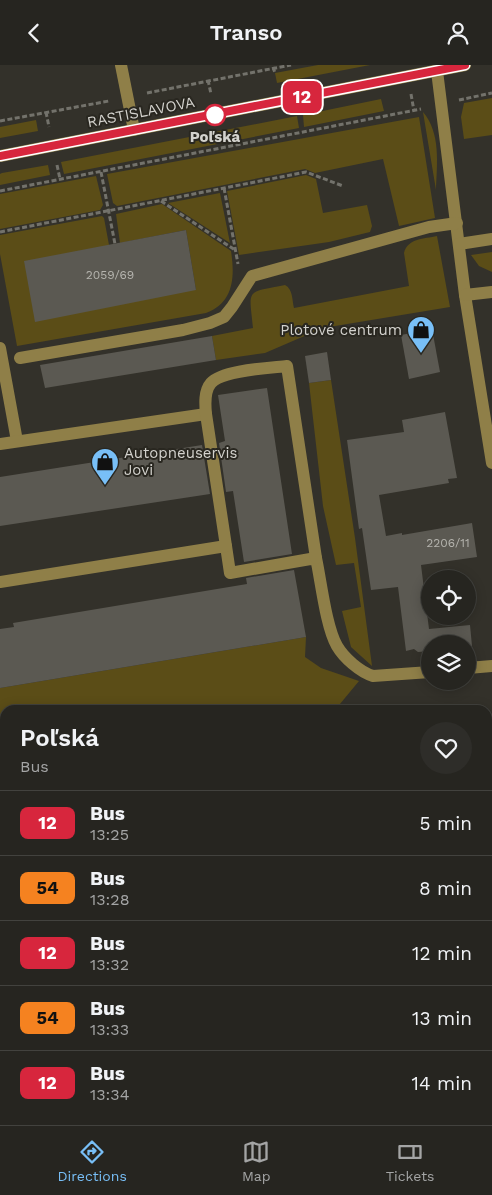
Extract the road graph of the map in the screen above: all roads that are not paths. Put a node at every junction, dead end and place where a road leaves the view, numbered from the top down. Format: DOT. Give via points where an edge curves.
graph roads {
  1 [pos="121,65"];
  2 [pos="465,65"];
  3 [pos="437,71"];
  4 [pos="134,130"];
  5 [pos="0,156"];
  6 [pos="456,223"];
  7 [pos="492,239"];
  8 [pos="459,244"];
  9 [pos="492,292"];
  10 [pos="465,295"];
  11 [pos="0,348"];
  12 [pos="20,358"];
  13 [pos="206,414"];
  14 [pos="17,441"];
  15 [pos="0,444"];
  16 [pos="492,463"];
  17 [pos="226,546"];
  18 [pos="316,558"];
  19 [pos="0,582"];
  20 [pos="492,666"];
  21 [pos="476,667"];
  22 [pos="421,672"];
  1 -- 4 [label="street"];
  2 -- 3 [label="street, RASTISLAVOVA"];
  3 -- 4 [label="street, RASTISLAVOVA"];
  3 -- 6 [label="street"];
  4 -- 5 [label="street, RASTISLAVOVA"];
  6 -- 8 [label="street"];
  6 -- 12 [label="street" via="429,227 252,276 224,317 210,323"];
  7 -- 8 [label="street"];
  8 -- 10 [label="street"];
  9 -- 10 [label="street"];
  10 -- 16 [label="street"];
  11 -- 14 [label="street"];
  13 -- 14 [label="street"];
  13 -- 17 [label="street"];
  13 -- 18 [label="street" via="205,399 210,384 221,375 288,366"];
  14 -- 15 [label="street"];
  17 -- 18 [label="street" via="230,573"];
  17 -- 19 [label="street"];
  18 -- 22 [label="street" via="329,624 337,646 347,658 365,674 373,676"];
  20 -- 21 [label="street"];
}
